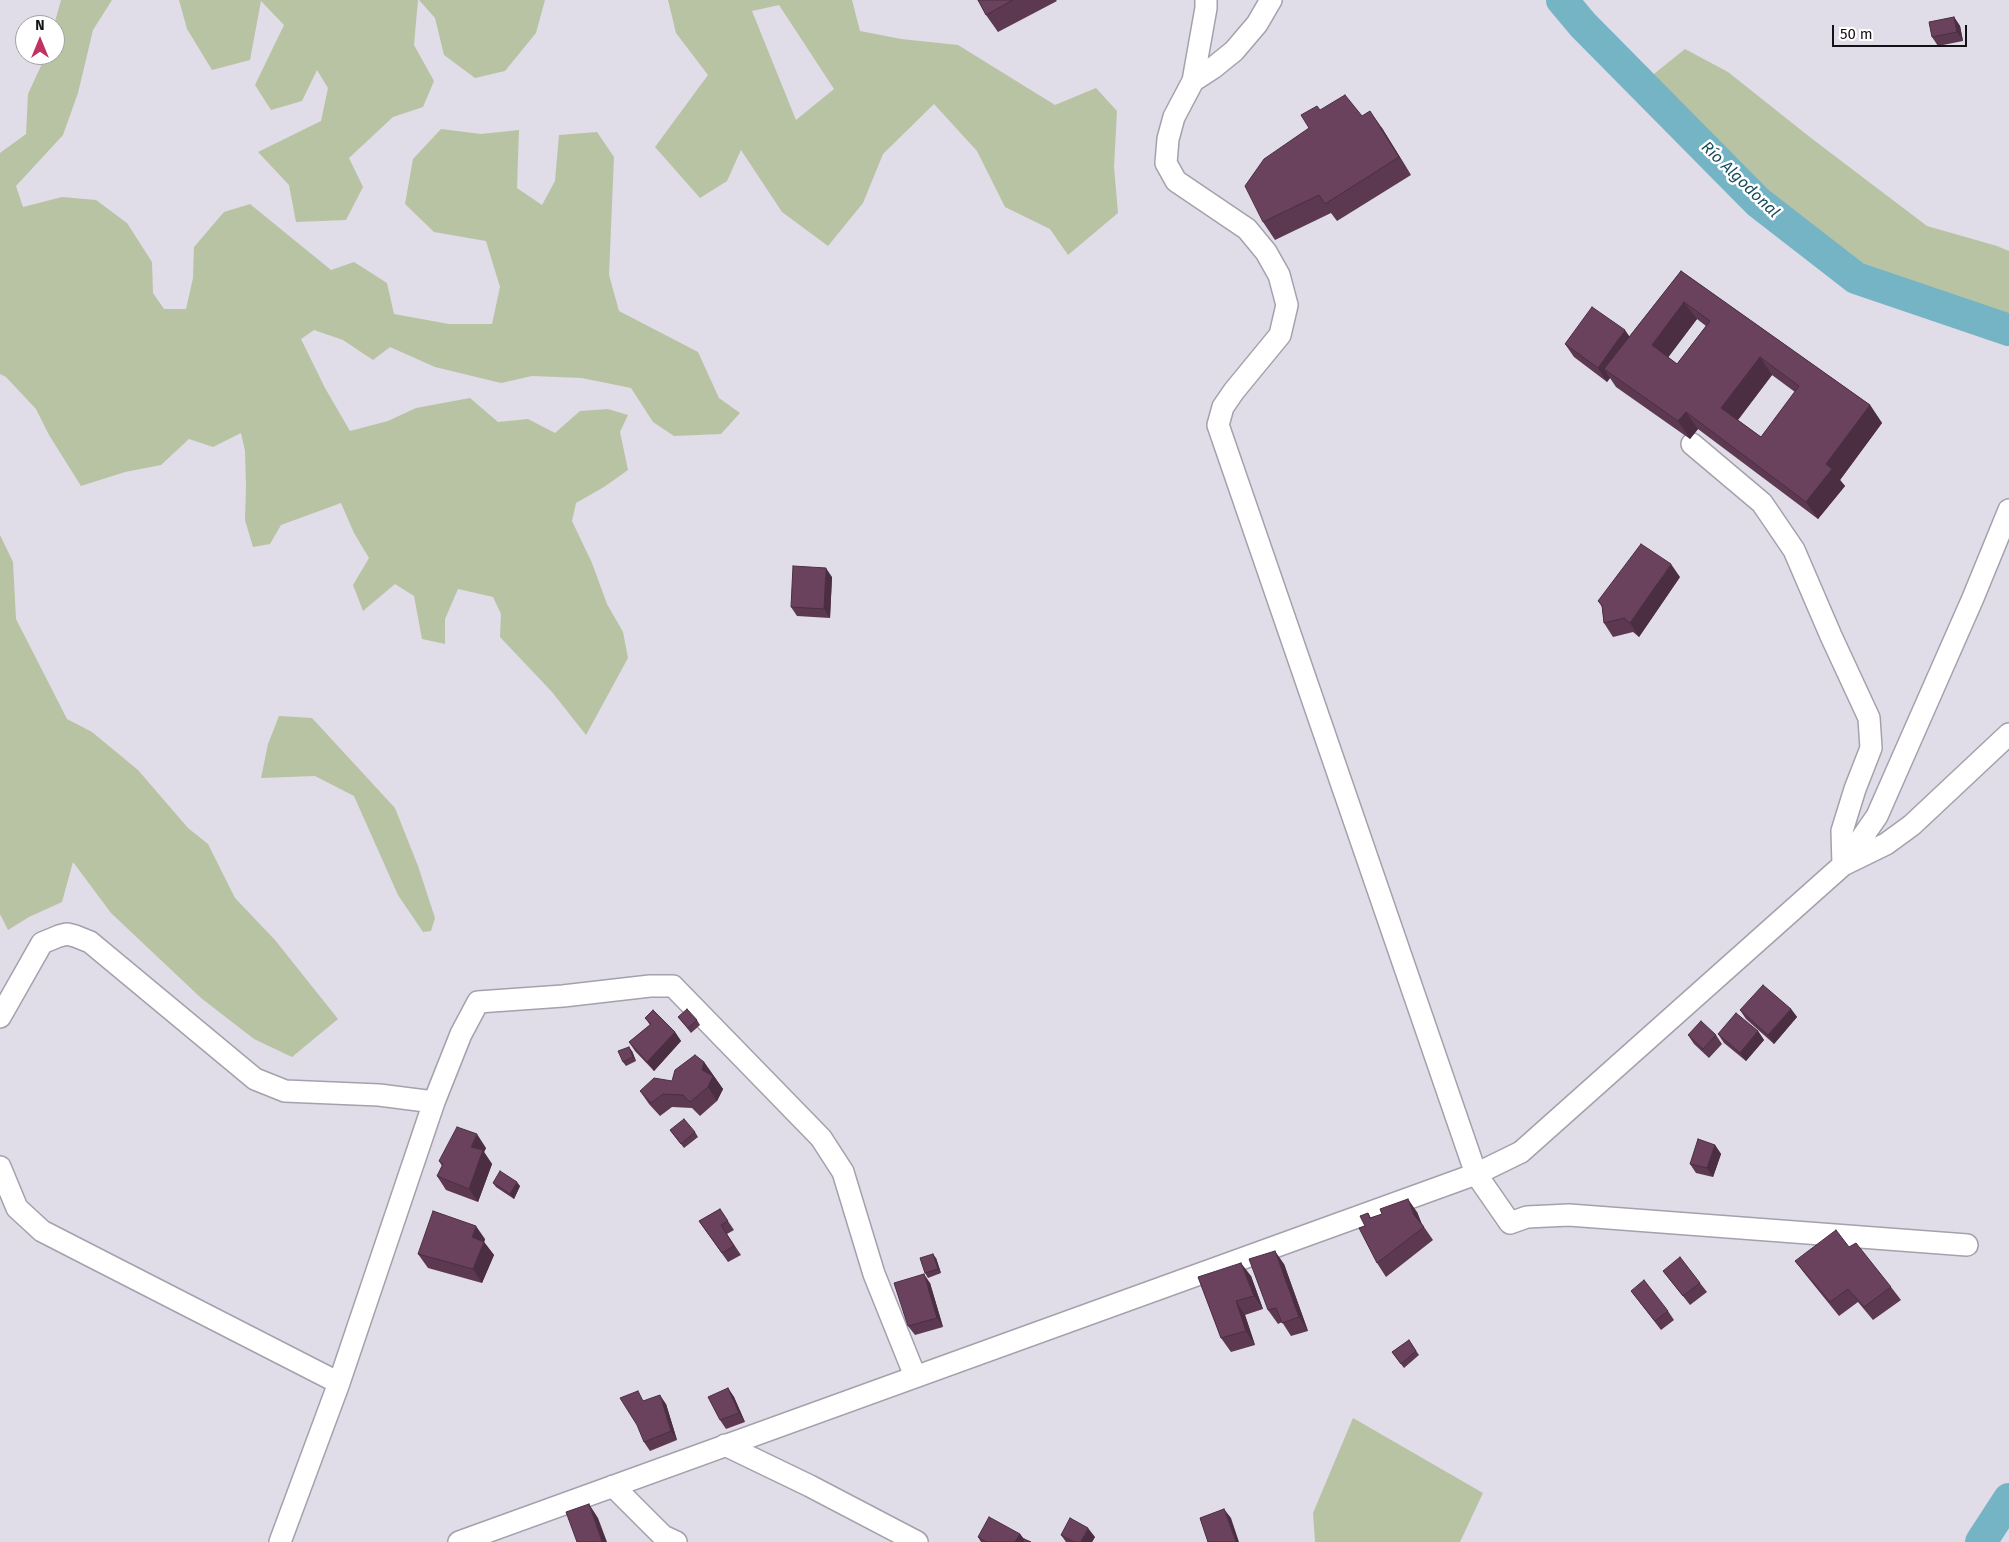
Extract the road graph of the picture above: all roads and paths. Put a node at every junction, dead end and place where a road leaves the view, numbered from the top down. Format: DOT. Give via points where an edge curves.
graph roads {
  1 [pos="1206,0"];
  2 [pos="1271,0"];
  3 [pos="1193,81"];
  4 [pos="1692,444"];
  5 [pos="2009,510"];
  6 [pos="2009,734"];
  7 [pos="1843,865"];
  8 [pos="0,1017"];
  9 [pos="434,1102"];
  10 [pos="0,1167"];
  11 [pos="1476,1174"];
  12 [pos="1967,1245"];
  13 [pos="916,1376"];
  14 [pos="339,1383"];
  15 [pos="725,1445"];
  16 [pos="613,1486"];
  17 [pos="668,1540"];
  18 [pos="280,1542"];
  19 [pos="459,1542"];
  20 [pos="917,1542"];
  1 -- 3 [label="street"];
  2 -- 3 [label="street" via="1257,24 1234,51"];
  3 -- 11 [label="street" via="1174,117 1166,163 1176,182 1247,229 1279,274 1287,305 1280,335 1234,391 1218,425"];
  4 -- 7 [label="street" via="1762,503 1794,550 1868,718 1871,748 1842,831"];
  5 -- 7 [label="street" via="1878,816"];
  6 -- 7 [label="street" via="1912,825 1886,844"];
  7 -- 11 [label="street" via="1520,1152"];
  8 -- 9 [label="street" via="42,944 67,934 90,942 255,1079 286,1091 379,1095"];
  9 -- 13 [label="street" via="461,1034 478,1002 673,986 821,1138 844,1172 874,1274"];
  9 -- 14 [label="street"];
  10 -- 14 [label="street" via="18,1208 42,1231"];
  11 -- 12 [label="street" via="1510,1223 1527,1217 1569,1215"];
  11 -- 13 [label="street"];
  13 -- 15 [label="street"];
  14 -- 18 [label="street"];
  15 -- 16 [label="street"];
  15 -- 20 [label="street"];
  16 -- 17 [label="street"];
  16 -- 19 [label="street"];
}
